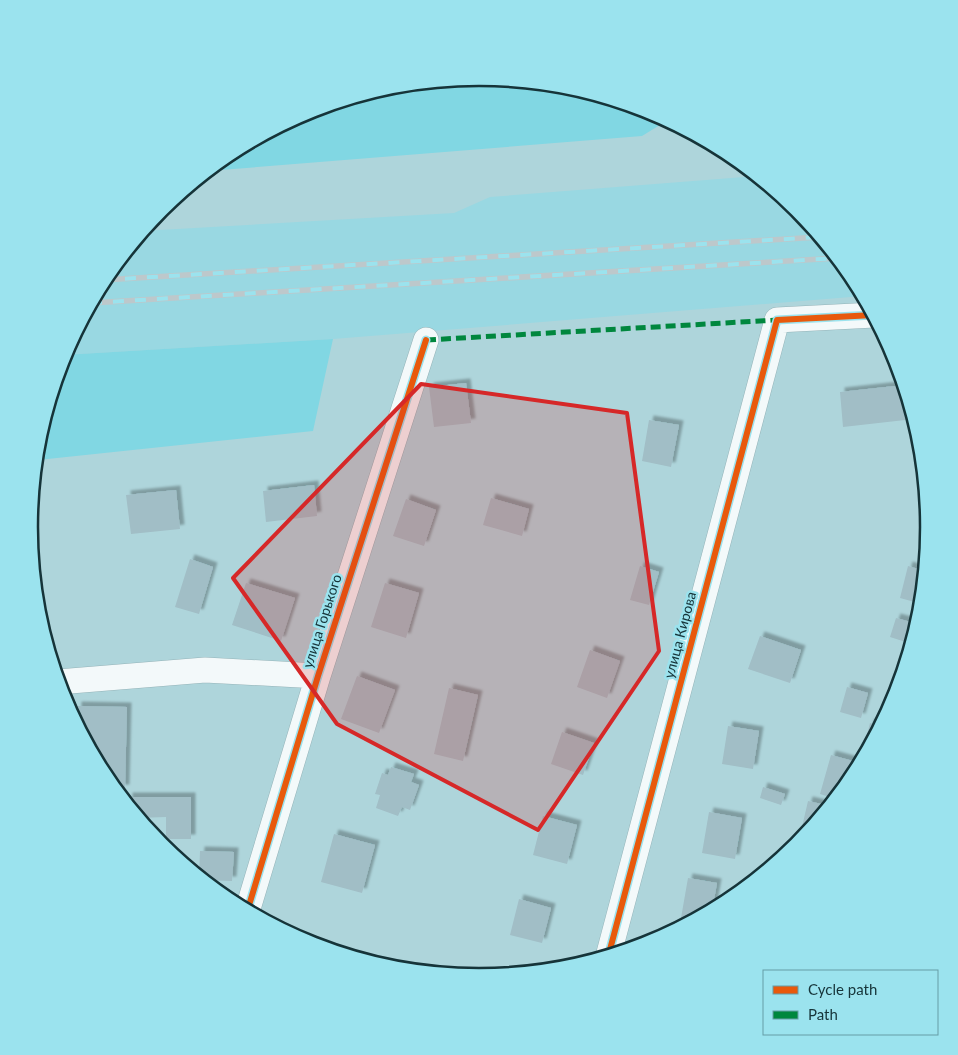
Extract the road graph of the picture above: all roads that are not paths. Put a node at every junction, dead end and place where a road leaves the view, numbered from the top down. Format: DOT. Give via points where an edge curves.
graph roads {
  1 [pos="866,316"];
  2 [pos="426,340"];
  3 [pos="318,676"];
  4 [pos="66,681"];
  5 [pos="250,905"];
  6 [pos="610,949"];
  1 -- 6 [label="street, улица Кирова" via="777,320"];
  2 -- 3 [label="street, улица Горького"];
  3 -- 4 [label="street" via="205,670"];
  3 -- 5 [label="street, улица Горького"];
}
